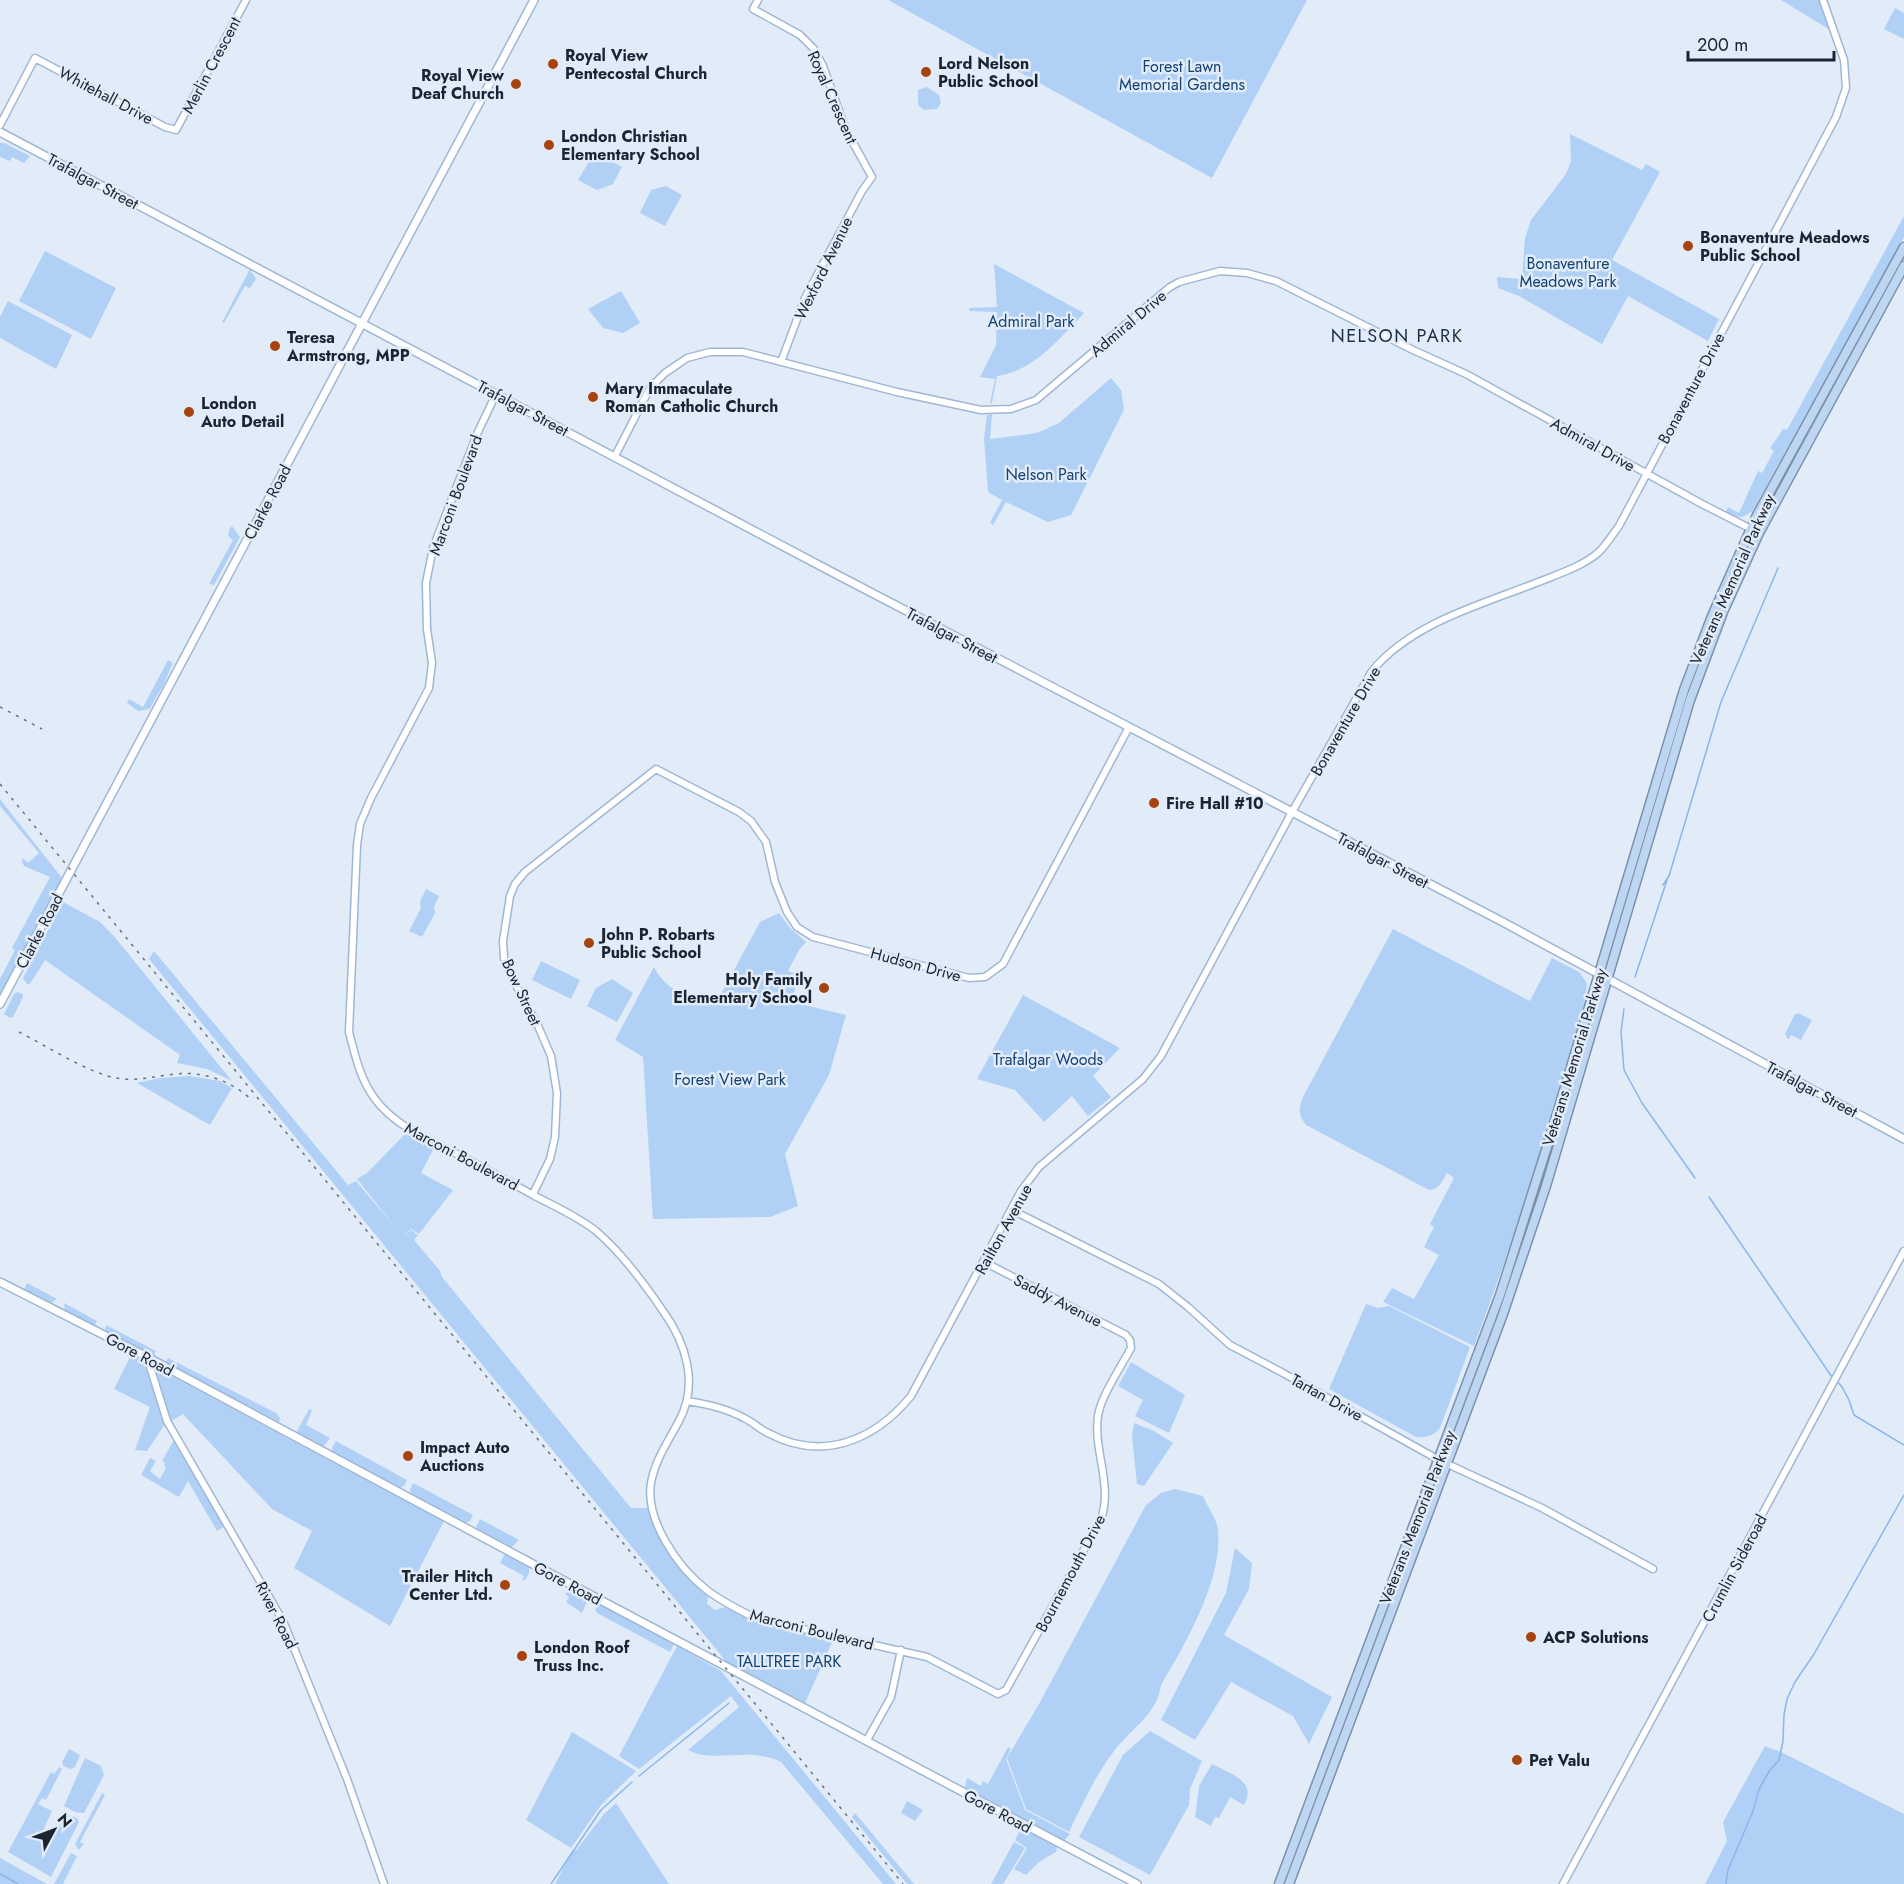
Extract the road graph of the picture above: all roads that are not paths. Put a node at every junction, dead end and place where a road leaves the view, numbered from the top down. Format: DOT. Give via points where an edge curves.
graph roads {
  1 [pos="246,0"];
  2 [pos="534,0"];
  3 [pos="758,0"];
  4 [pos="1823,0"];
  5 [pos="0,125"];
  6 [pos="176,130"];
  7 [pos="0,132"];
  8 [pos="872,177"];
  9 [pos="1904,247"];
  10 [pos="1904,266"];
  11 [pos="362,323"];
  12 [pos="782,362"];
  13 [pos="496,394"];
  14 [pos="615,456"];
  15 [pos="1646,473"];
  16 [pos="1755,530"];
  17 [pos="1129,727"];
  18 [pos="710,797"];
  19 [pos="1292,812"];
  20 [pos="1598,974"];
  21 [pos="1607,978"];
  22 [pos="0,1004"];
  23 [pos="1904,1138"];
  24 [pos="533,1194"];
  25 [pos="1012,1210"];
  26 [pos="1904,1251"];
  27 [pos="984,1262"];
  28 [pos="0,1282"];
  29 [pos="1130,1340"];
  30 [pos="147,1358"];
  31 [pos="687,1401"];
  32 [pos="1443,1462"];
  33 [pos="1653,1569"];
  34 [pos="901,1650"];
  35 [pos="867,1740"];
  36 [pos="384,1884"];
  37 [pos="1137,1884"];
  38 [pos="1279,1884"];
  39 [pos="1289,1884"];
  40 [pos="1563,1884"];
  1 -- 6 [label="street, Merlin Crescent"];
  2 -- 11 [label="main road, Clarke Road"];
  3 -- 8 [label="street, Royal Crescent" via="753,9 800,35 814,49 824,66 846,130"];
  4 -- 15 [label="street, Bonaventure Drive" via="1844,60 1846,88 1836,117"];
  5 -- 6 [label="street, Whitehall Drive" via="35,58"];
  7 -- 11 [label="main road, Trafalgar Street"];
  8 -- 12 [label="street, Wexford Avenue" via="805,298"];
  9 -- 16 [label="highway, Veterans Memorial Parkway"];
  10 -- 16 [label="highway, Veterans Memorial Parkway"];
  11 -- 13 [label="main road, Trafalgar Street"];
  11 -- 22 [label="main road, Clarke Road"];
  12 -- 14 [label="street, Admiral Drive" via="742,352 710,352 687,358 650,388"];
  12 -- 15 [label="street, Admiral Drive" via="981,410 1011,409 1036,400 1170,287 1220,271 1247,273 1276,281 1466,374"];
  13 -- 14 [label="main road, Trafalgar Street"];
  13 -- 24 [label="street, Marconi Boulevard" via="433,548 426,584 432,663 429,688 360,824 349,1032 364,1082 390,1114 413,1131"];
  14 -- 17 [label="main road, Trafalgar Street"];
  15 -- 16 [label="street, Admiral Drive"];
  15 -- 19 [label="street, Bonaventure Drive" via="1619,526 1599,551 1581,564 1439,621 1393,648 1372,671"];
  16 -- 20 [label="highway, Veterans Memorial Parkway" via="1712,616 1684,690"];
  16 -- 21 [label="highway, Veterans Memorial Parkway" via="1690,700"];
  17 -- 18 [label="street, Hudson Drive" via="1003,964 985,977 969,978 896,960 813,936 797,927 782,900 759,830 739,812"];
  17 -- 19 [label="main road, Trafalgar Street"];
  18 -- 24 [label="street, Bow Street" via="656,769 557,844 515,884 503,941 504,958 551,1056 557,1093 550,1159"];
  19 -- 20 [label="main road, Trafalgar Street"];
  19 -- 25 [label="street, Railton Avenue" via="1161,1056 1143,1079 1040,1167"];
  20 -- 21 [label="main road, Trafalgar Street"];
  20 -- 32 [label="highway, Veterans Memorial Parkway" via="1500,1296"];
  21 -- 23 [label="main road, Trafalgar Street"];
  21 -- 32 [label="highway, Veterans Memorial Parkway" via="1546,1186 1503,1314"];
  24 -- 31 [label="street, Marconi Boulevard" via="596,1232 664,1312 680,1336 688,1364"];
  25 -- 27 [label="street, Railton Avenue"];
  25 -- 32 [label="street, Tartan Drive" via="1159,1284 1230,1346"];
  26 -- 40 [label="street, Crumlin Sideroad"];
  27 -- 29 [label="street, Saddy Avenue"];
  27 -- 31 [label="street, Railton Avenue" via="911,1396 890,1419 858,1439 820,1447 803,1446 768,1434 720,1407"];
  28 -- 30 [label="main road, Gore Road"];
  29 -- 34 [label="street, Bournemouth Drive" via="1131,1348 1098,1414 1105,1508 1006,1690 998,1694 927,1656"];
  30 -- 35 [label="main road, Gore Road"];
  30 -- 36 [label="street, River Road" via="167,1420 284,1621"];
  31 -- 34 [label="street, Marconi Boulevard" via="657,1460 651,1481 655,1521 686,1570 706,1590 755,1618"];
  32 -- 33 [label="street, Tartan Drive" via="1542,1508"];
  32 -- 38 [label="highway, Veterans Memorial Parkway"];
  32 -- 39 [label="highway, Veterans Memorial Parkway"];
  34 -- 35 [label="street" via="891,1697"];
  35 -- 37 [label="main road, Gore Road"];
}
